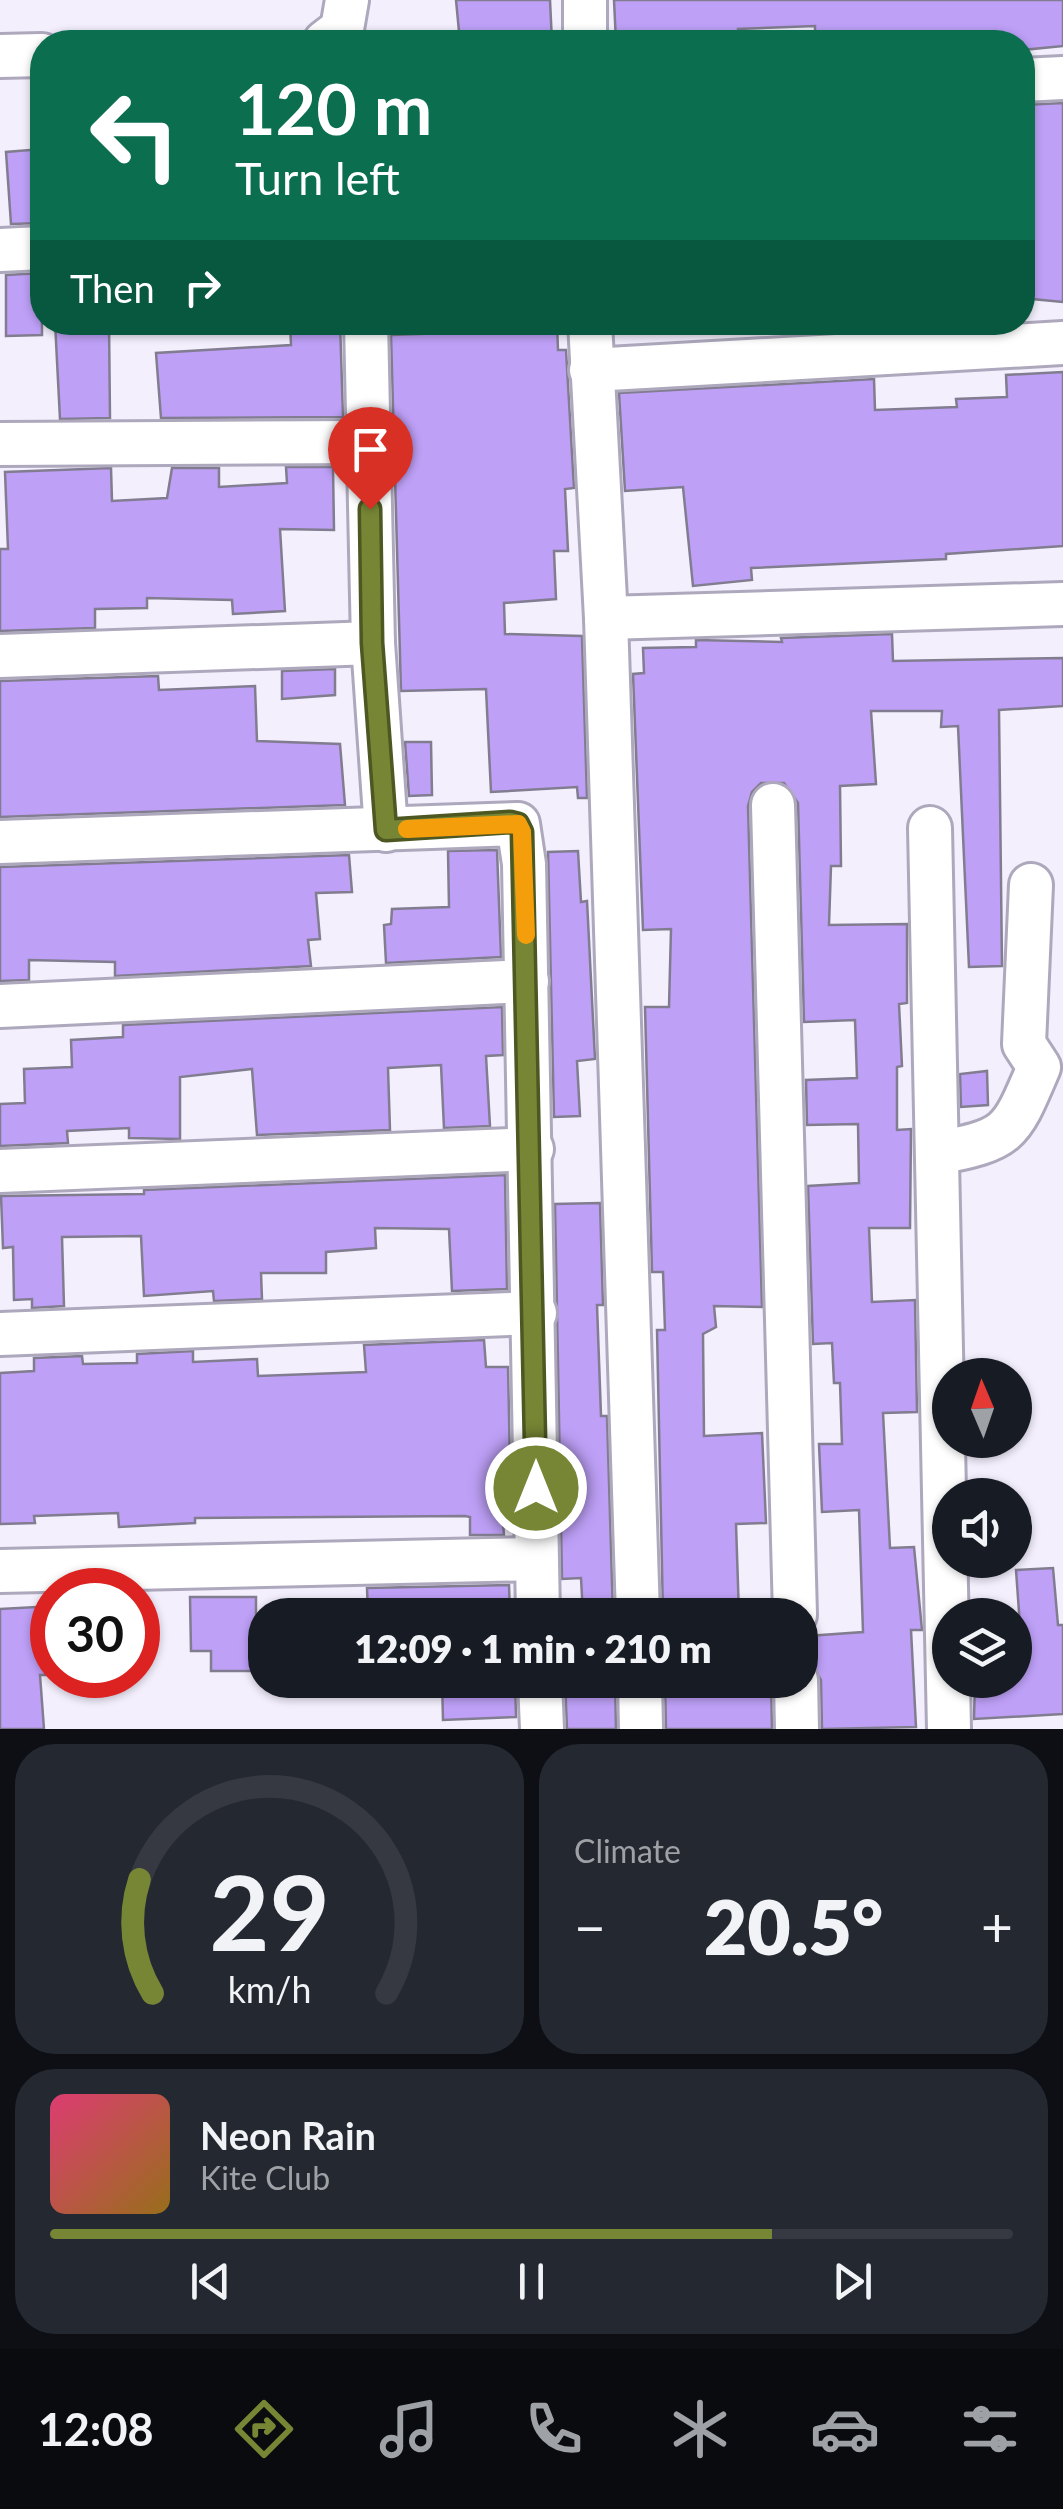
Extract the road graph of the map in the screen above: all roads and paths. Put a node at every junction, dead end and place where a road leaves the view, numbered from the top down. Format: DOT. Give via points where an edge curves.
graph roads {
  1 [pos="347,0"];
  2 [pos="585,0"];
  3 [pos="341,30"];
  4 [pos="585,30"];
  5 [pos="30,55"];
  6 [pos="0,56"];
  7 [pos="1063,78"];
  8 [pos="1035,79"];
  9 [pos="30,249"];
  10 [pos="0,250"];
  11 [pos="366,335"];
  12 [pos="591,335"];
  13 [pos="1063,343"];
  14 [pos="592,370"];
  15 [pos="368,442"];
  16 [pos="0,444"];
  17 [pos="1063,604"];
  18 [pos="606,618"];
  19 [pos="372,643"];
  20 [pos="0,656"];
  21 [pos="774,805"];
  22 [pos="930,828"];
  23 [pos="386,830"];
  24 [pos="0,842"];
  25 [pos="1031,885"];
  26 [pos="527,981"];
  27 [pos="0,1006"];
  28 [pos="532,1148"];
  29 [pos="937,1154"];
  30 [pos="0,1171"];
  31 [pos="535,1313"];
  32 [pos="0,1334"];
  33 [pos="536,1559"];
  34 [pos="0,1572"];
  35 [pos="537,1598"];
  36 [pos="637,1598"];
  37 [pos="795,1598"];
  38 [pos="541,1698"];
  39 [pos="640,1698"];
  40 [pos="796,1698"];
  41 [pos="542,1729"];
  42 [pos="641,1729"];
  43 [pos="797,1729"];
  44 [pos="949,1729"];
  1 -- 3 [label="street"];
  2 -- 4 [label="street"];
  5 -- 6 [label="street"];
  7 -- 8 [label="street"];
  9 -- 10 [label="street"];
  11 -- 15 [label="street"];
  12 -- 14 [label="street"];
  13 -- 14 [label="street"];
  14 -- 18 [label="street"];
  15 -- 16 [label="street"];
  15 -- 19 [label="street"];
  17 -- 18 [label="street"];
  18 -- 36 [label="street"];
  19 -- 20 [label="street"];
  19 -- 23 [label="street"];
  21 -- 37 [label="street"];
  22 -- 29 [label="street"];
  23 -- 24 [label="street"];
  23 -- 26 [label="street" via="518,824"];
  25 -- 29 [label="street" via="1024,1044 1039,1068 1008,1131 985,1144"];
  26 -- 27 [label="street"];
  26 -- 28 [label="street"];
  28 -- 30 [label="street"];
  28 -- 31 [label="street"];
  29 -- 44 [label="street"];
  31 -- 32 [label="street"];
  31 -- 33 [label="street"];
  33 -- 34 [label="street"];
  33 -- 35 [label="street"];
  38 -- 41 [label="street"];
  39 -- 42 [label="street"];
  40 -- 43 [label="street"];
}
